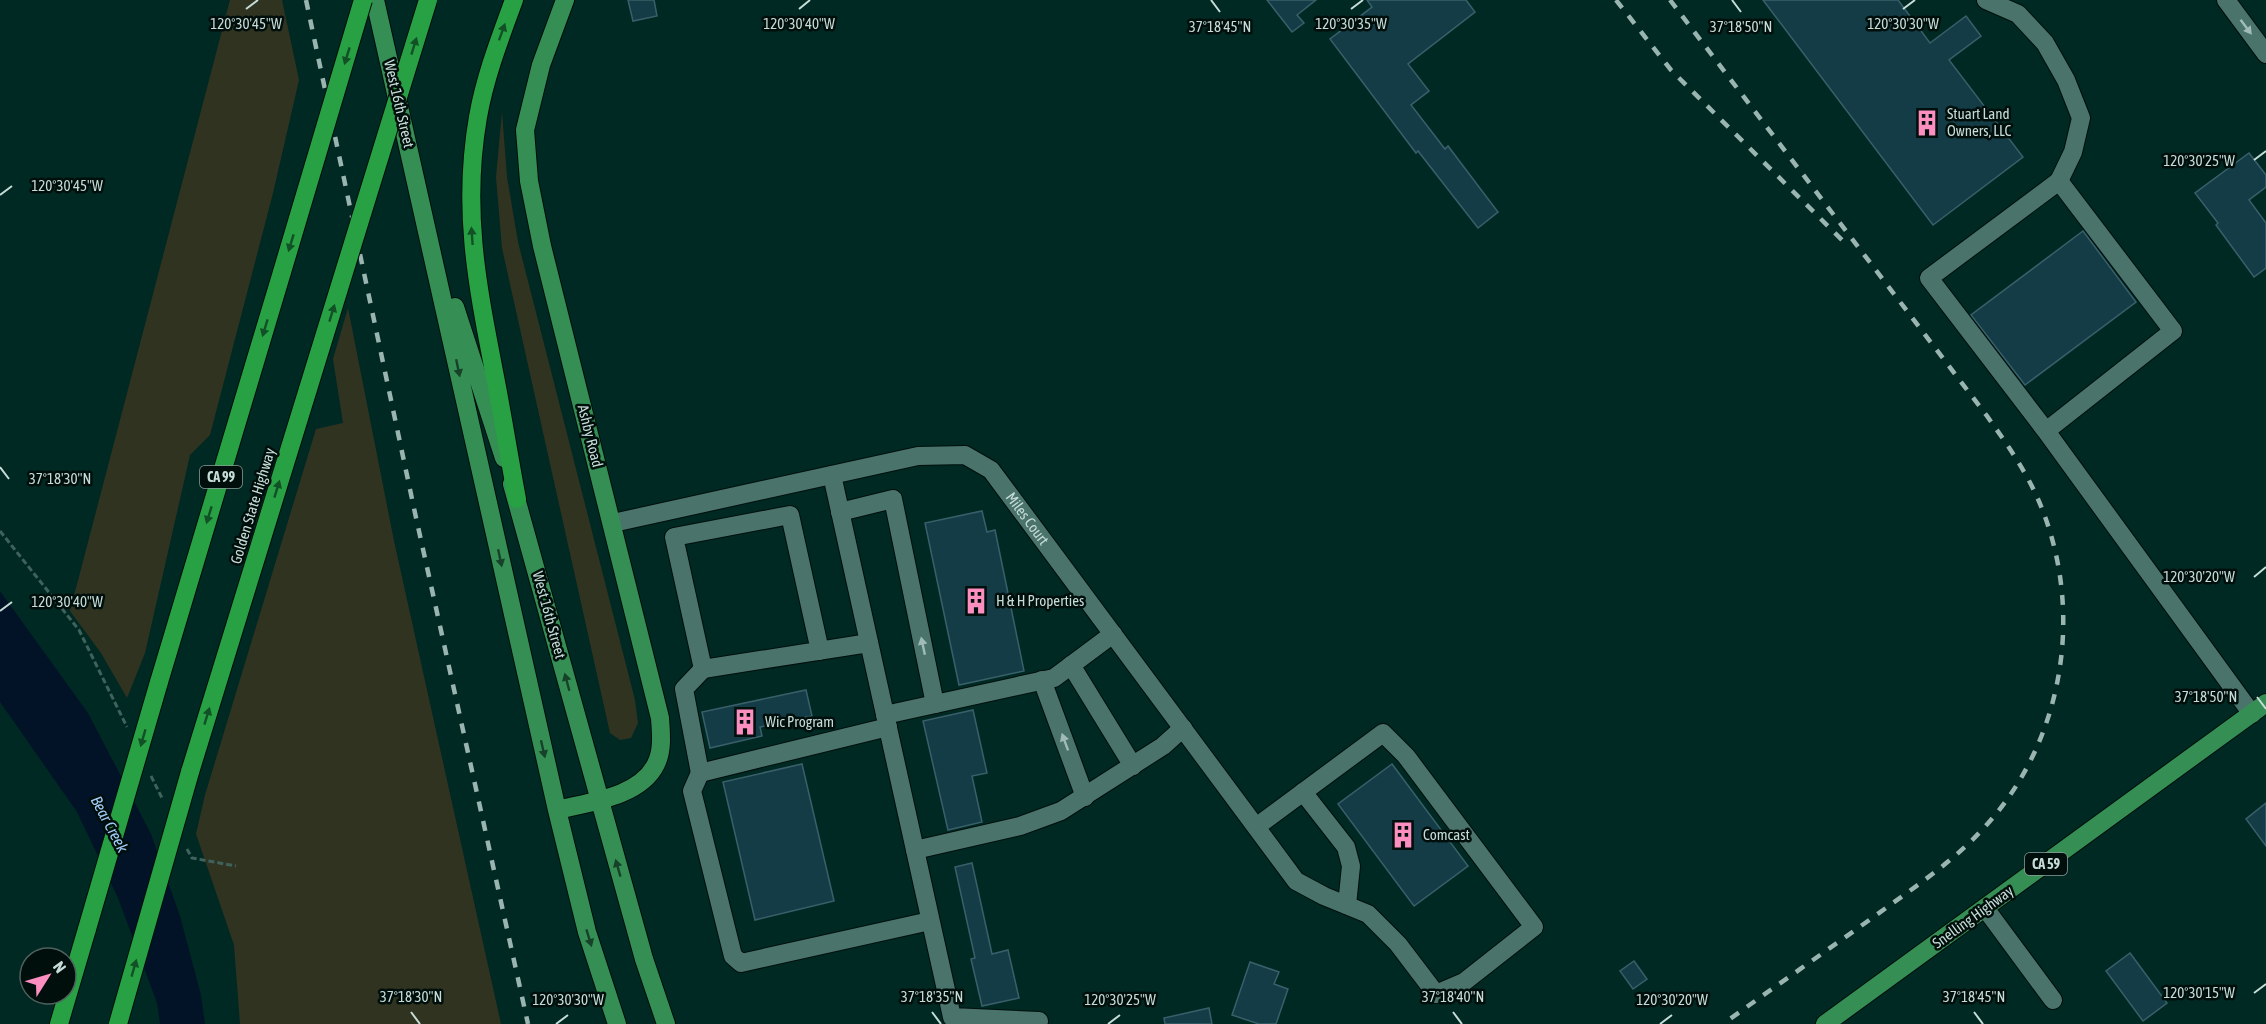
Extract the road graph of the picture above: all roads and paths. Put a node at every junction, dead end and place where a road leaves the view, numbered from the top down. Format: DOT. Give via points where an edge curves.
graph roads {
  1 [pos="363,0"];
  2 [pos="375,0"];
  3 [pos="428,0"];
  4 [pos="514,0"];
  5 [pos="565,0"];
  6 [pos="1986,0"];
  7 [pos="2226,0"];
  8 [pos="2266,54"];
  9 [pos="2059,181"];
  10 [pos="423,208"];
  11 [pos="2046,431"];
  12 [pos="832,475"];
  13 [pos="517,499"];
  14 [pos="840,512"];
  15 [pos="613,523"];
  16 [pos="0,531"];
  17 [pos="1113,634"];
  18 [pos="869,643"];
  19 [pos="820,651"];
  20 [pos="1071,665"];
  21 [pos="703,669"];
  22 [pos="1042,680"];
  23 [pos="935,704"];
  24 [pos="2259,708"];
  25 [pos="887,721"];
  26 [pos="1183,728"];
  27 [pos="130,734"];
  28 [pos="1133,766"];
  29 [pos="700,773"];
  30 [pos="151,775"];
  31 [pos="1303,792"];
  32 [pos="1085,797"];
  33 [pos="599,799"];
  34 [pos="166,806"];
  35 [pos="557,810"];
  36 [pos="1256,827"];
  37 [pos="187,848"];
  38 [pos="915,850"];
  39 [pos="236,866"];
  40 [pos="1347,905"];
  41 [pos="1985,908"];
  42 [pos="930,921"];
  43 [pos="2053,1000"];
  44 [pos="1039,1021"];
  45 [pos="1829,1023"];
  46 [pos="59,1024"];
  47 [pos="118,1024"];
  48 [pos="617,1024"];
  49 [pos="666,1024"];
  1 -- 46 [label="highway, CA 99, one-way, bridge"];
  2 -- 10 [label="main road, West 16th Street"];
  47 -- 3 [label="highway, Golden State Highway, one-way, bridge" via="190,772"];
  13 -- 4 [label="highway, one-way" via="478,294 471,233 471,173 478,117 491,63"];
  5 -- 15 [label="main road, Ashby Road" via="541,65 525,130 529,181"];
  6 -- 9 [label="street" via="2018,15 2045,43 2066,80 2081,118 2073,152"];
  7 -- 8 [label="street, one-way"];
  9 -- 11 [label="street" via="2173,331"];
  9 -- 11 [label="street" via="1929,278"];
  10 -- 13 [label="main road, West 16th Street"];
  10 -- 35 [label="main road, West 16th Street, one-way"];
  11 -- 24 [label="street"];
  12 -- 14 [label="street"];
  12 -- 15 [label="street, Miles Court"];
  12 -- 17 [label="street, Miles Court" via="918,456 965,455 991,470"];
  33 -- 13 [label="main road, West 16th Street, one-way"];
  14 -- 18 [label="street"];
  23 -- 14 [label="street, one-way" via="893,499"];
  15 -- 33 [label="main road, Ashby Road" via="660,718 661,743 656,764 644,780 627,791"];
  16 -- 27 [label="path" via="79,630"];
  17 -- 20 [label="street"];
  17 -- 26 [label="street, Miles Court"];
  18 -- 19 [label="street"];
  18 -- 25 [label="street"];
  19 -- 21 [label="street"];
  19 -- 21 [label="street" via="790,515 674,537"];
  20 -- 22 [label="street" via="1054,678"];
  20 -- 28 [label="street"];
  21 -- 29 [label="street" via="684,689"];
  22 -- 23 [label="street"];
  32 -- 22 [label="street, one-way"];
  23 -- 25 [label="street"];
  24 -- 41 [label="main road, Snelling Highway / CA 59"];
  25 -- 29 [label="street"];
  25 -- 38 [label="street"];
  26 -- 28 [label="street"];
  26 -- 36 [label="street, Miles Court"];
  28 -- 32 [label="street"];
  29 -- 42 [label="street" via="692,791 733,956 741,963"];
  30 -- 34 [label="path"];
  31 -- 36 [label="street"];
  31 -- 40 [label="street" via="1346,847 1351,866"];
  31 -- 40 [label="street" via="1383,733 1406,756 1534,927 1464,982 1436,994 1398,944 1368,914"];
  32 -- 38 [label="street" via="1061,812 1020,826"];
  33 -- 35 [label="main road, Ashby Road"];
  49 -- 33 [label="main road, West 16th Street, one-way"];
  35 -- 48 [label="main road, West 16th Street, one-way" via="587,932"];
  36 -- 40 [label="street, Miles Court" via="1296,881"];
  37 -- 39 [label="path" via="192,858"];
  38 -- 42 [label="street"];
  41 -- 43 [label="street"];
  41 -- 45 [label="main road, Snelling Highway / CA 59"];
  42 -- 44 [label="street" via="952,1017"];
}
